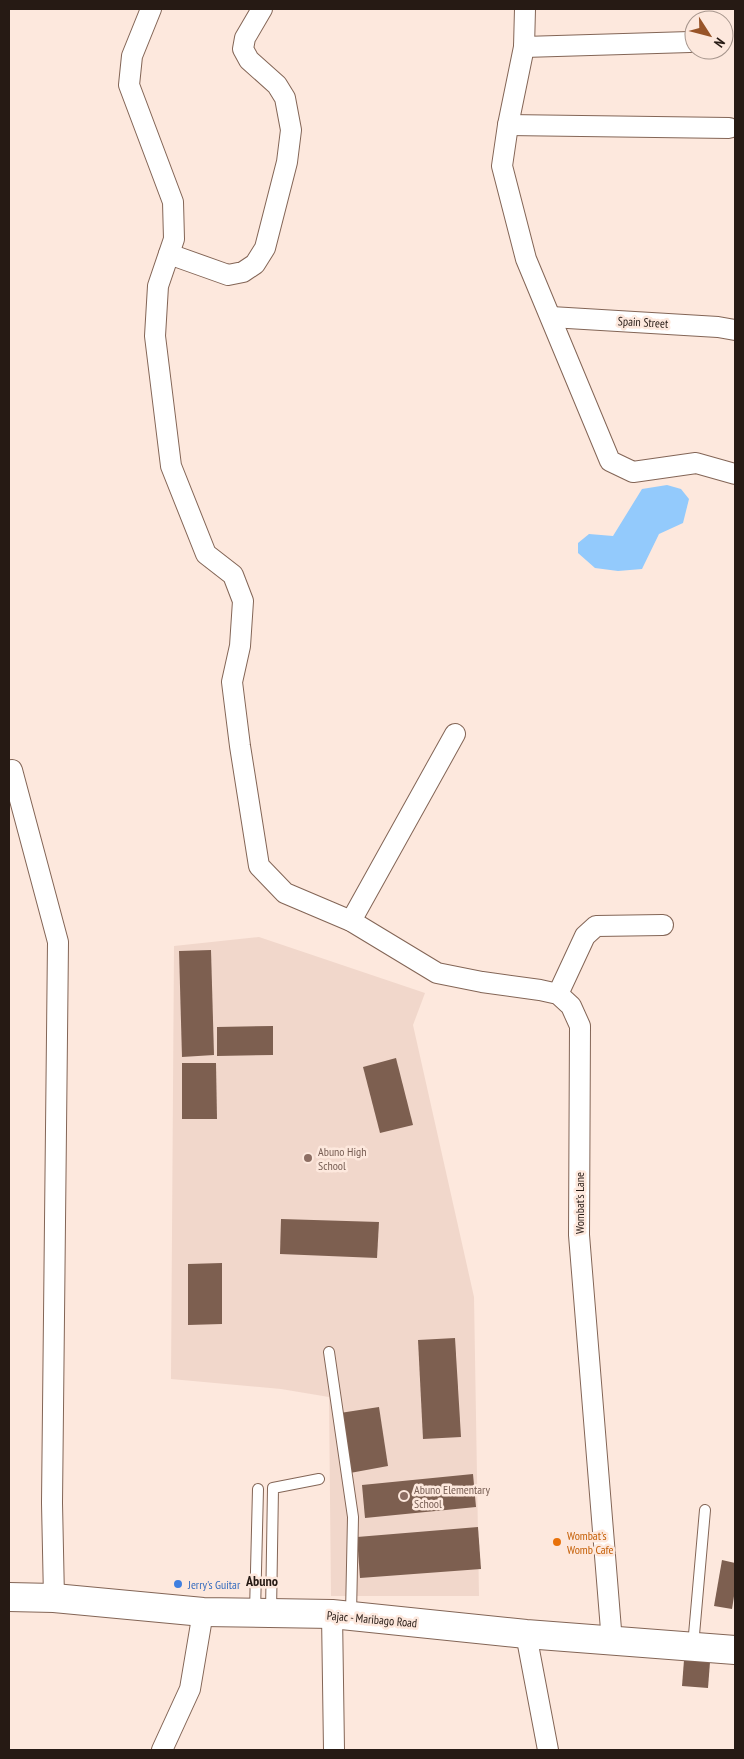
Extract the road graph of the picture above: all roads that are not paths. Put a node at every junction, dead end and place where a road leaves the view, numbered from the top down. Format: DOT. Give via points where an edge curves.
graph roads {
  1 [pos="151,9"];
  2 [pos="262,9"];
  3 [pos="525,9"];
  4 [pos="684,42"];
  5 [pos="524,48"];
  6 [pos="508,125"];
  7 [pos="729,128"];
  8 [pos="169,254"];
  9 [pos="551,317"];
  10 [pos="735,330"];
  11 [pos="735,474"];
  12 [pos="455,734"];
  13 [pos="12,770"];
  14 [pos="350,921"];
  15 [pos="664,925"];
  16 [pos="558,994"];
  17 [pos="329,1352"];
  18 [pos="319,1479"];
  19 [pos="258,1489"];
  20 [pos="705,1510"];
  21 [pos="9,1596"];
  22 [pos="54,1598"];
  23 [pos="203,1612"];
  24 [pos="263,1613"];
  25 [pos="342,1615"];
  26 [pos="526,1634"];
  27 [pos="612,1642"];
  28 [pos="693,1647"];
  29 [pos="735,1650"];
  30 [pos="162,1750"];
  31 [pos="334,1750"];
  32 [pos="548,1750"];
  1 -- 8 [label="street" via="132,56 130,85 173,202 174,239"];
  2 -- 8 [label="street" via="245,38 243,50 249,60 277,84 285,98 291,130 288,162 265,248 256,264 243,272 228,275"];
  3 -- 5 [label="street"];
  4 -- 5 [label="street"];
  5 -- 6 [label="street"];
  6 -- 7 [label="street"];
  6 -- 9 [label="street" via="502,166 526,259"];
  8 -- 14 [label="street" via="158,286 155,336 171,466 206,554 232,575 243,601 240,646 232,682 259,866 285,893"];
  9 -- 10 [label="street, Spain Street"];
  9 -- 11 [label="street" via="610,461 634,472 696,463"];
  12 -- 14 [label="street"];
  13 -- 22 [label="street" via="58,942 52,1503"];
  14 -- 16 [label="street" via="437,973"];
  15 -- 16 [label="street" via="596,926 585,936"];
  16 -- 27 [label="street, Wombat's Lane" via="571,1006 580,1026 578,1235"];
  17 -- 25 [label="lane" via="353,1517"];
  18 -- 24 [label="lane" via="273,1488"];
  19 -- 24 [label="lane"];
  20 -- 28 [label="lane"];
  21 -- 22 [label="street, Pajac - Maribago Road"];
  22 -- 23 [label="street, Pajac - Maribago Road"];
  23 -- 24 [label="street, Pajac - Maribago Road"];
  23 -- 30 [label="street" via="190,1689"];
  24 -- 25 [label="street, Pajac - Maribago Road"];
  25 -- 26 [label="street, Pajac - Maribago Road"];
  25 -- 31 [label="street"];
  26 -- 27 [label="street, Pajac - Maribago Road"];
  26 -- 32 [label="street"];
  27 -- 28 [label="street, Pajac - Maribago Road"];
  28 -- 29 [label="street, Pajac - Maribago Road"];
}
